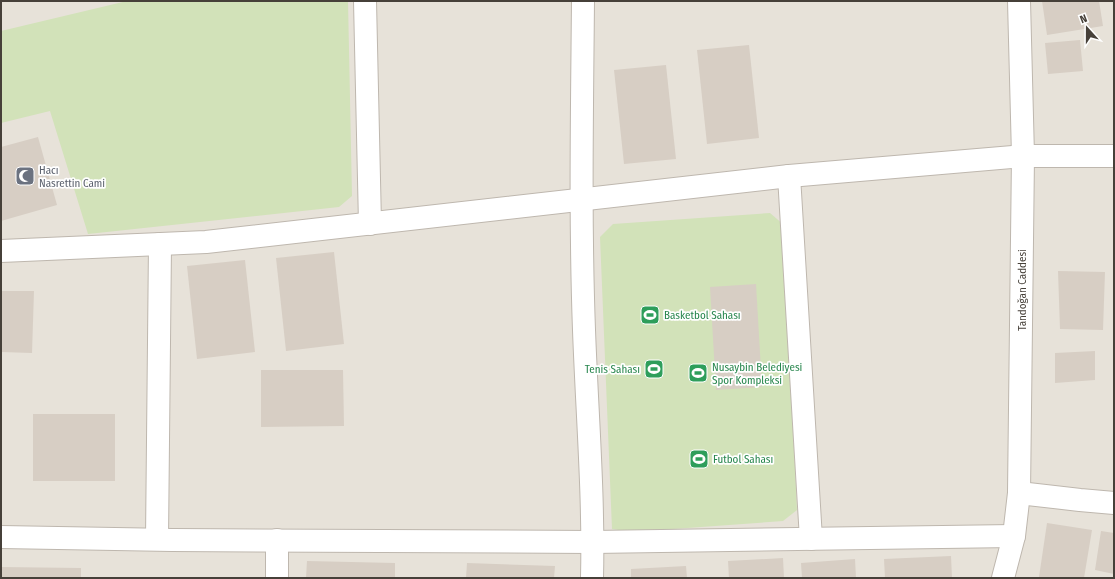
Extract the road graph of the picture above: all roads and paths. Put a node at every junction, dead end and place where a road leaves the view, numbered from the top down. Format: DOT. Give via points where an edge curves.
graph roads {
  1 [pos="365,1"];
  2 [pos="583,1"];
  3 [pos="1018,1"];
  4 [pos="1023,156"];
  5 [pos="1114,156"];
  6 [pos="789,176"];
  7 [pos="582,200"];
  8 [pos="370,224"];
  9 [pos="160,244"];
  10 [pos="1,251"];
  11 [pos="1019,493"];
  12 [pos="1114,502"];
  13 [pos="1014,536"];
  14 [pos="1,537"];
  15 [pos="157,539"];
  16 [pos="811,539"];
  17 [pos="277,540"];
  18 [pos="593,542"];
  19 [pos="277,578"];
  20 [pos="592,578"];
  21 [pos="1003,578"];
  1 -- 8 [label="street"];
  2 -- 7 [label="street"];
  3 -- 4 [label="street, Tandoğan Caddesi"];
  4 -- 5 [label="street"];
  4 -- 6 [label="street"];
  4 -- 11 [label="street, Tandoğan Caddesi"];
  6 -- 7 [label="street"];
  6 -- 16 [label="street"];
  7 -- 8 [label="street"];
  7 -- 18 [label="street" via="584,330"];
  8 -- 9 [label="street" via="206,242"];
  9 -- 10 [label="street"];
  9 -- 15 [label="street"];
  11 -- 12 [label="street"];
  11 -- 13 [label="street, Tandoğan Caddesi"];
  13 -- 16 [label="street"];
  13 -- 21 [label="street, Tandoğan Caddesi"];
  14 -- 15 [label="street"];
  15 -- 17 [label="street"];
  16 -- 18 [label="street"];
  17 -- 18 [label="street"];
  17 -- 19 [label="street"];
  18 -- 20 [label="street"];
}
